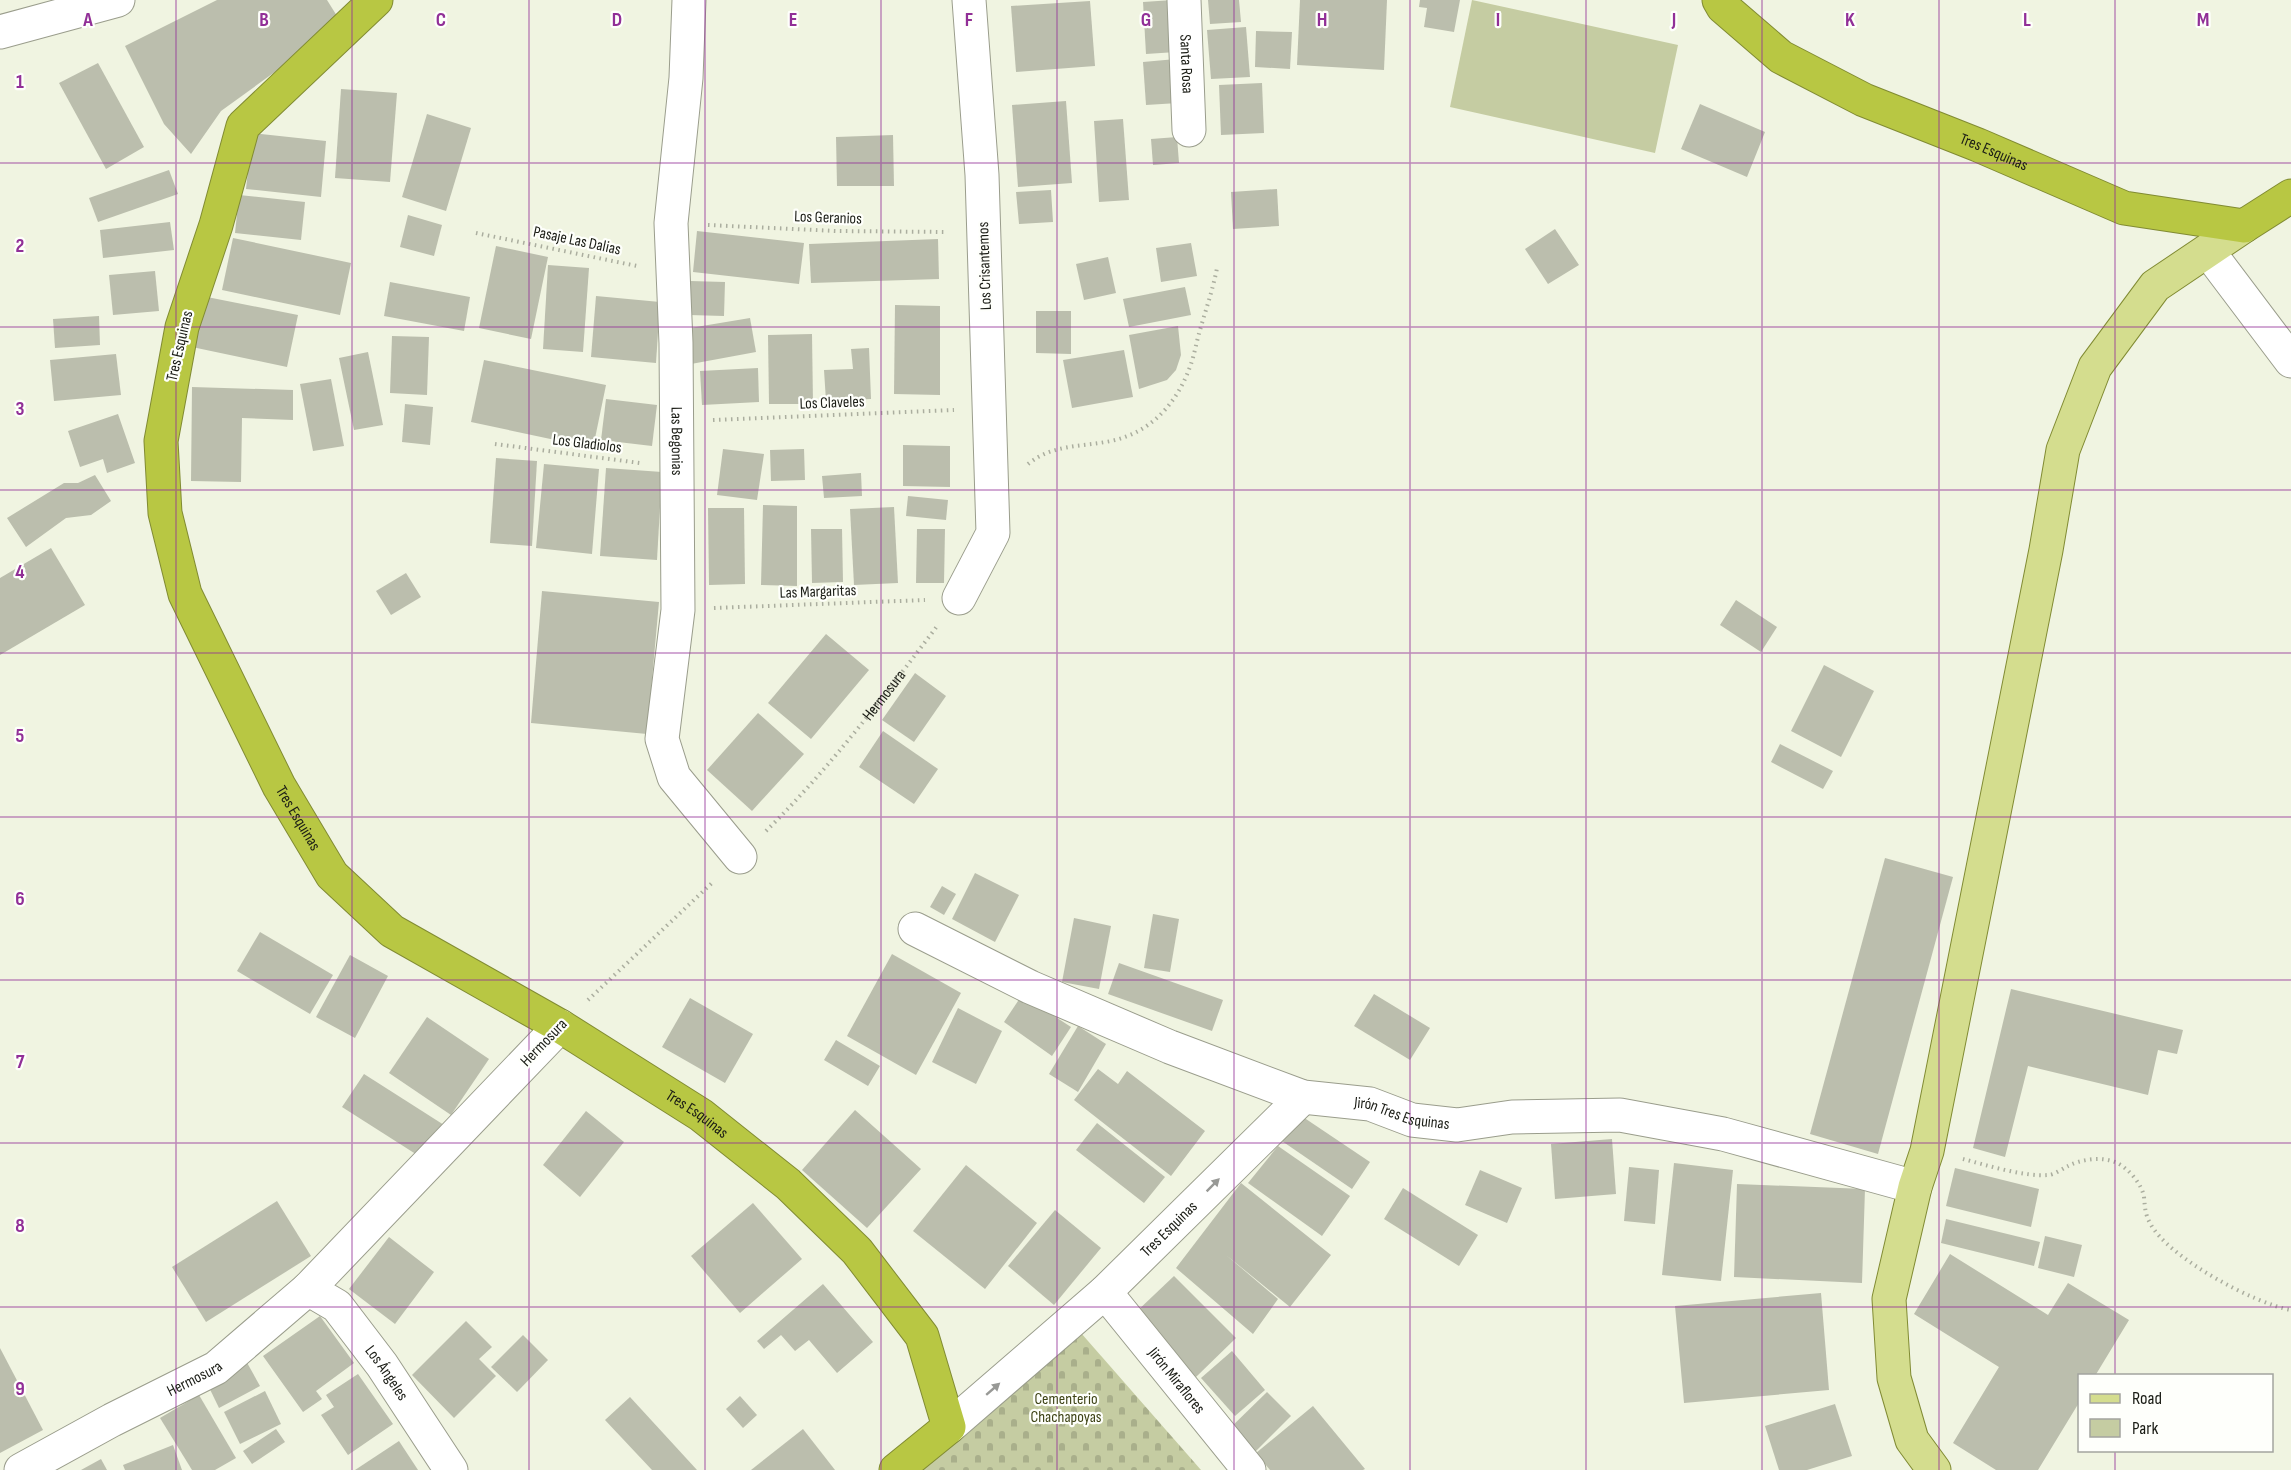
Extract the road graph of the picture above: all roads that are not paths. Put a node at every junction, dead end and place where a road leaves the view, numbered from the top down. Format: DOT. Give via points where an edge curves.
graph roads {
  1 [pos="118,0"];
  2 [pos="376,0"];
  3 [pos="689,0"];
  4 [pos="969,0"];
  5 [pos="1184,0"];
  6 [pos="1719,0"];
  7 [pos="0,32"];
  8 [pos="1189,130"];
  9 [pos="2291,196"];
  10 [pos="2244,226"];
  11 [pos="2208,251"];
  12 [pos="2291,361"];
  13 [pos="959,598"];
  14 [pos="740,857"];
  15 [pos="915,929"];
  16 [pos="560,1026"];
  17 [pos="1303,1097"];
  18 [pos="1915,1188"];
  19 [pos="308,1289"];
  20 [pos="1105,1292"];
  21 [pos="949,1427"];
  22 [pos="21,1470"];
  23 [pos="451,1470"];
  24 [pos="897,1470"];
  25 [pos="1249,1470"];
  26 [pos="1934,1470"];
  1 -- 7 [label="street"];
  2 -- 16 [label="highway, Tres Esquinas" via="243,126 182,327 161,441 165,513 185,594 279,786 332,875 392,931"];
  3 -- 14 [label="street, Las Begonias" via="686,78 671,223 678,610 662,739 674,777"];
  4 -- 13 [label="street, Los Crisantemos" via="982,175 993,533"];
  5 -- 8 [label="street, Santa Rosa"];
  6 -- 10 [label="highway, Tres Esquinas" via="1781,57 1864,100 1978,144 2124,208"];
  9 -- 10 [label="highway"];
  10 -- 11 [label="main road"];
  11 -- 12 [label="street"];
  11 -- 18 [label="main road" via="2155,286 2095,367 2063,450 1927,1151"];
  15 -- 17 [label="street, Jirón Tres Esquinas" via="1030,987 1170,1047"];
  16 -- 19 [label="street, Hermosura"];
  16 -- 21 [label="highway, Tres Esquinas" via="701,1115 788,1184 857,1251 922,1336"];
  17 -- 18 [label="street, Jirón Tres Esquinas" via="1370,1104 1412,1120 1457,1125 1512,1117 1620,1115 1723,1134"];
  20 -- 17 [label="street, Tres Esquinas, one-way"];
  18 -- 26 [label="main road" via="1889,1299 1894,1378 1912,1440"];
  19 -- 22 [label="street, Hermosura" via="216,1368"];
  19 -- 23 [label="street, Los Ángeles" via="337,1306 382,1365"];
  21 -- 20 [label="street, Tres Esquinas, one-way"];
  20 -- 25 [label="street, Jirón Miraflores"];
  21 -- 24 [label="highway, Tres Esquinas"];
}
